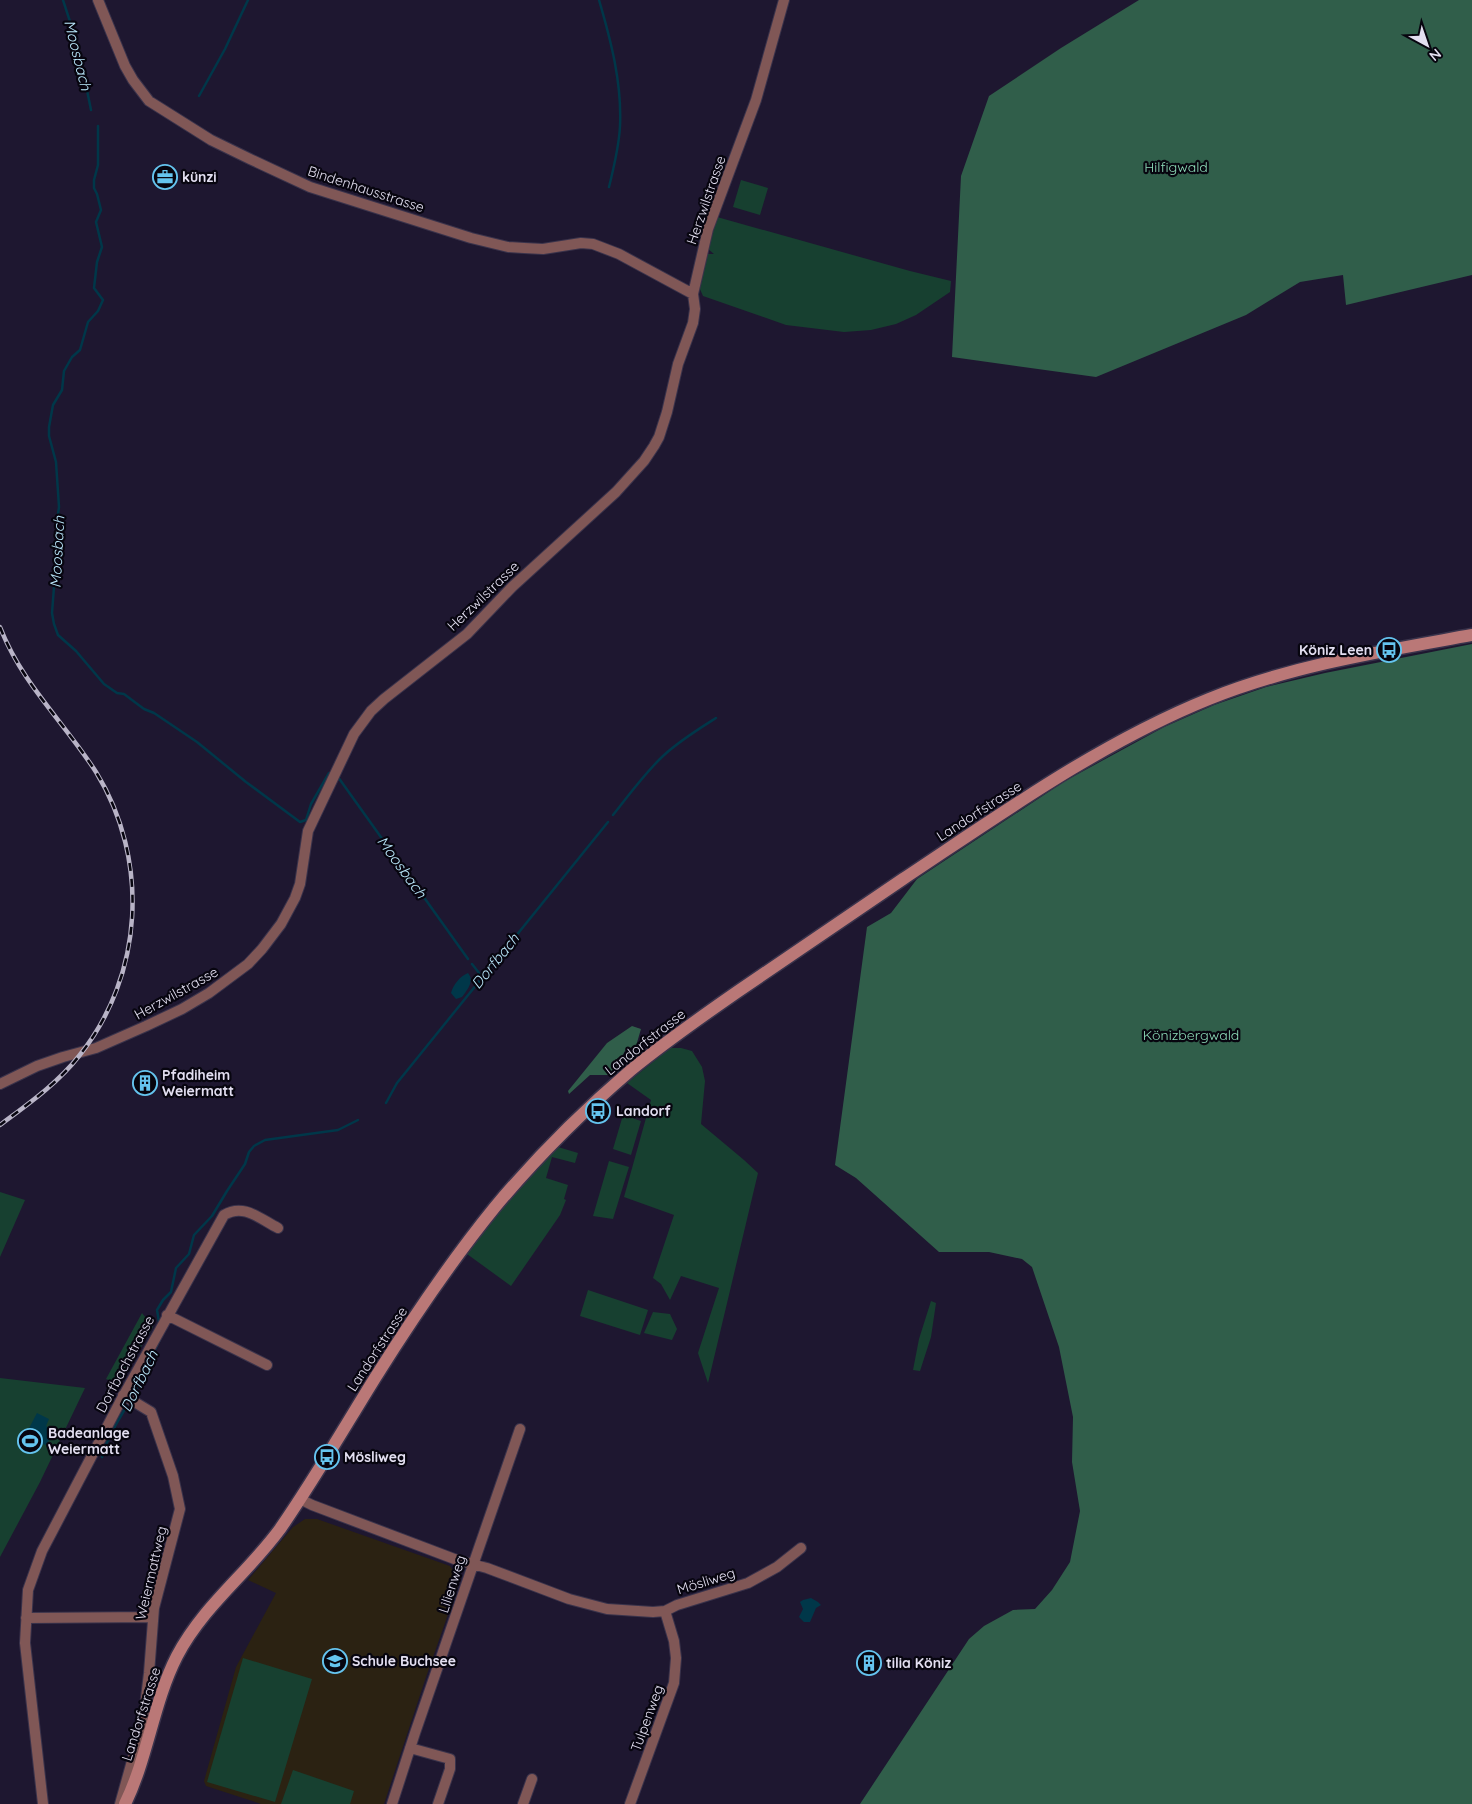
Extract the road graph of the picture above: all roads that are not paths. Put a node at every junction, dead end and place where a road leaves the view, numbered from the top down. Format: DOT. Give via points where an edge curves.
graph roads {
  1 [pos="98,0"];
  2 [pos="784,0"];
  3 [pos="693,294"];
  4 [pos="1472,635"];
  5 [pos="0,1084"];
  6 [pos="278,1228"];
  7 [pos="167,1314"];
  8 [pos="267,1365"];
  9 [pos="123,1395"];
  10 [pos="520,1429"];
  11 [pos="300,1499"];
  12 [pos="801,1548"];
  13 [pos="474,1564"];
  14 [pos="665,1611"];
  15 [pos="153,1617"];
  16 [pos="26,1618"];
  17 [pos="410,1748"];
  18 [pos="532,1779"];
  19 [pos="43,1804"];
  20 [pos="120,1804"];
  21 [pos="125,1804"];
  22 [pos="392,1804"];
  23 [pos="438,1804"];
  24 [pos="523,1804"];
  25 [pos="630,1804"];
  1 -- 3 [label="street, Bindenhausstrasse" via="125,66 149,101 211,140 310,187 471,238 543,249 593,244 619,254"];
  2 -- 3 [label="street, Herzwilstrasse" via="756,100 708,229"];
  3 -- 5 [label="street, Herzwilstrasse" via="693,323 654,446 623,485 512,587 482,620 384,699 362,722 308,831 295,898 262,949 230,979 182,1009 118,1039 37,1066"];
  4 -- 11 [label="street, Landorfstrasse" via="1294,671 1225,693 1160,721 1006,810 684,1030 630,1071 562,1134 494,1208 405,1332"];
  6 -- 7 [label="street, Dorfbachstrasse" via="242,1210 232,1210 224,1215"];
  7 -- 8 [label="street, Dorfbachstrasse"];
  7 -- 9 [label="street, Dorfbachstrasse"];
  9 -- 15 [label="street, Weiermattweg" via="151,1412 174,1476 180,1508"];
  9 -- 16 [label="street, Dorfbachstrasse" via="42,1551 28,1590"];
  10 -- 13 [label="street, Lilienweg"];
  11 -- 13 [label="street, Mösliweg"];
  11 -- 21 [label="street, Landorfstrasse" via="275,1536 220,1595 184,1644 165,1684"];
  12 -- 14 [label="street, Mösliweg" via="748,1583 677,1604"];
  13 -- 14 [label="street, Mösliweg" via="590,1605 621,1610"];
  13 -- 17 [label="street, Lilienweg"];
  14 -- 25 [label="street, Tulpenweg" via="674,1641 674,1683"];
  15 -- 16 [label="street"];
  15 -- 20 [label="street, Weiermattweg" via="145,1706"];
  16 -- 19 [label="street, Dorfbachstrasse" via="25,1643"];
  17 -- 22 [label="street, Lilienweg"];
  17 -- 23 [label="street" via="450,1759"];
  18 -- 24 [label="street"];
}
